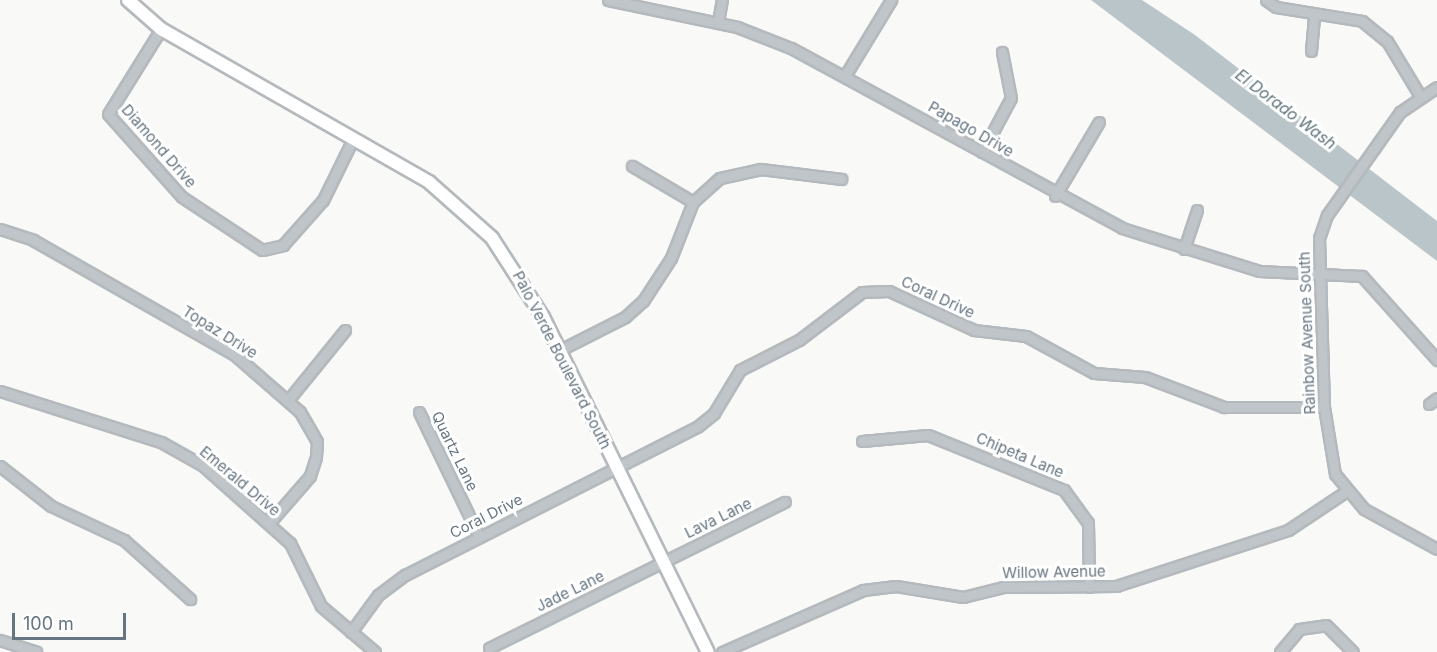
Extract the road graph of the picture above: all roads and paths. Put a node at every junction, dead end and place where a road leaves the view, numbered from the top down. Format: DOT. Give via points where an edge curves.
graph roads {
  1 [pos="128,0"];
  2 [pos="608,0"];
  3 [pos="722,0"];
  4 [pos="891,0"];
  5 [pos="1266,0"];
  6 [pos="1314,14"];
  7 [pos="718,22"];
  8 [pos="161,29"];
  9 [pos="1311,51"];
  10 [pos="1002,52"];
  11 [pos="846,74"];
  12 [pos="1437,87"];
  13 [pos="1419,94"];
  14 [pos="1099,122"];
  15 [pos="353,139"];
  16 [pos="982,152"];
  17 [pos="632,166"];
  18 [pos="841,179"];
  19 [pos="1055,196"];
  20 [pos="693,202"];
  21 [pos="1197,210"];
  22 [pos="0,229"];
  23 [pos="1184,249"];
  24 [pos="1320,273"];
  25 [pos="345,330"];
  26 [pos="560,350"];
  27 [pos="1437,360"];
  28 [pos="0,391"];
  29 [pos="289,399"];
  30 [pos="1324,407"];
  31 [pos="419,412"];
  32 [pos="862,441"];
  33 [pos="0,466"];
  34 [pos="618,468"];
  35 [pos="1345,492"];
  36 [pos="785,502"];
  37 [pos="269,523"];
  38 [pos="479,536"];
  39 [pos="1437,549"];
  40 [pos="663,561"];
  41 [pos="1089,586"];
  42 [pos="190,599"];
  43 [pos="351,632"];
  44 [pos="0,640"];
  45 [pos="489,648"];
  46 [pos="36,652"];
  47 [pos="375,652"];
  48 [pos="708,652"];
  49 [pos="722,652"];
  50 [pos="1280,652"];
  51 [pos="1353,652"];
  1 -- 8 [label="main road, Palo Verde Boulevard South"];
  2 -- 7 [label="street, Papago Drive"];
  3 -- 7 [label="street"];
  4 -- 11 [label="street"];
  5 -- 6 [label="street"];
  6 -- 9 [label="street"];
  6 -- 13 [label="street" via="1345,16 1374,28"];
  7 -- 11 [label="street, Papago Drive" via="755,33"];
  8 -- 15 [label="main road, Palo Verde Boulevard South"];
  8 -- 15 [label="street, Diamond Drive" via="108,114 182,197 262,250 283,246 323,200"];
  10 -- 16 [label="street" via="1011,98"];
  11 -- 16 [label="street, Papago Drive"];
  12 -- 13 [label="street"];
  13 -- 24 [label="street, Rainbow Avenue South" via="1400,112 1327,215 1319,238"];
  14 -- 19 [label="street"];
  15 -- 26 [label="main road, Palo Verde Boulevard South" via="429,183 492,238 522,279"];
  16 -- 19 [label="street, Papago Drive"];
  17 -- 20 [label="street"];
  18 -- 20 [label="street" via="742,171 720,178"];
  19 -- 23 [label="street, Papago Drive" via="1091,216"];
  20 -- 26 [label="street" via="671,258 643,301 625,317"];
  21 -- 23 [label="street"];
  22 -- 29 [label="street, Topaz Drive" via="33,240 236,356"];
  23 -- 24 [label="street, Papago Drive" via="1259,271"];
  24 -- 27 [label="street, Papago Drive" via="1350,272 1373,283"];
  24 -- 30 [label="street, Rainbow Avenue South"];
  25 -- 29 [label="street"];
  26 -- 34 [label="main road, Palo Verde Boulevard South"];
  28 -- 37 [label="street, Emerald Drive" via="182,452"];
  29 -- 37 [label="street, Topaz Drive" via="311,427 316,457 310,476"];
  30 -- 34 [label="street, Coral Drive" via="1224,407 1145,378 1094,373 1026,336 974,330 928,306 877,290 848,299 799,340 759,356 740,370 714,413 697,427"];
  30 -- 35 [label="street, Rainbow Avenue South" via="1329,453"];
  31 -- 38 [label="street, Quartz Lane"];
  32 -- 41 [label="street, Chipeta Lane" via="928,435 1064,490 1088,523"];
  33 -- 42 [label="street" via="56,510 123,540"];
  34 -- 38 [label="street, Coral Drive"];
  34 -- 40 [label="main road, Palo Verde Boulevard South"];
  35 -- 39 [label="street" via="1387,524"];
  35 -- 41 [label="street, Willow Avenue" via="1288,530 1116,586"];
  36 -- 40 [label="street, Lava Lane"];
  37 -- 43 [label="street, Emerald Drive" via="298,554 321,606"];
  38 -- 43 [label="street, Coral Drive" via="391,584"];
  40 -- 45 [label="street, Jade Lane"];
  40 -- 48 [label="main road, Palo Verde Boulevard South"];
  41 -- 49 [label="street, Willow Avenue" via="1003,587 963,597 896,586 863,590"];
  43 -- 47 [label="street, Emerald Drive"];
  44 -- 46 [label="street"];
  50 -- 51 [label="street" via="1299,629 1326,625"];
}
